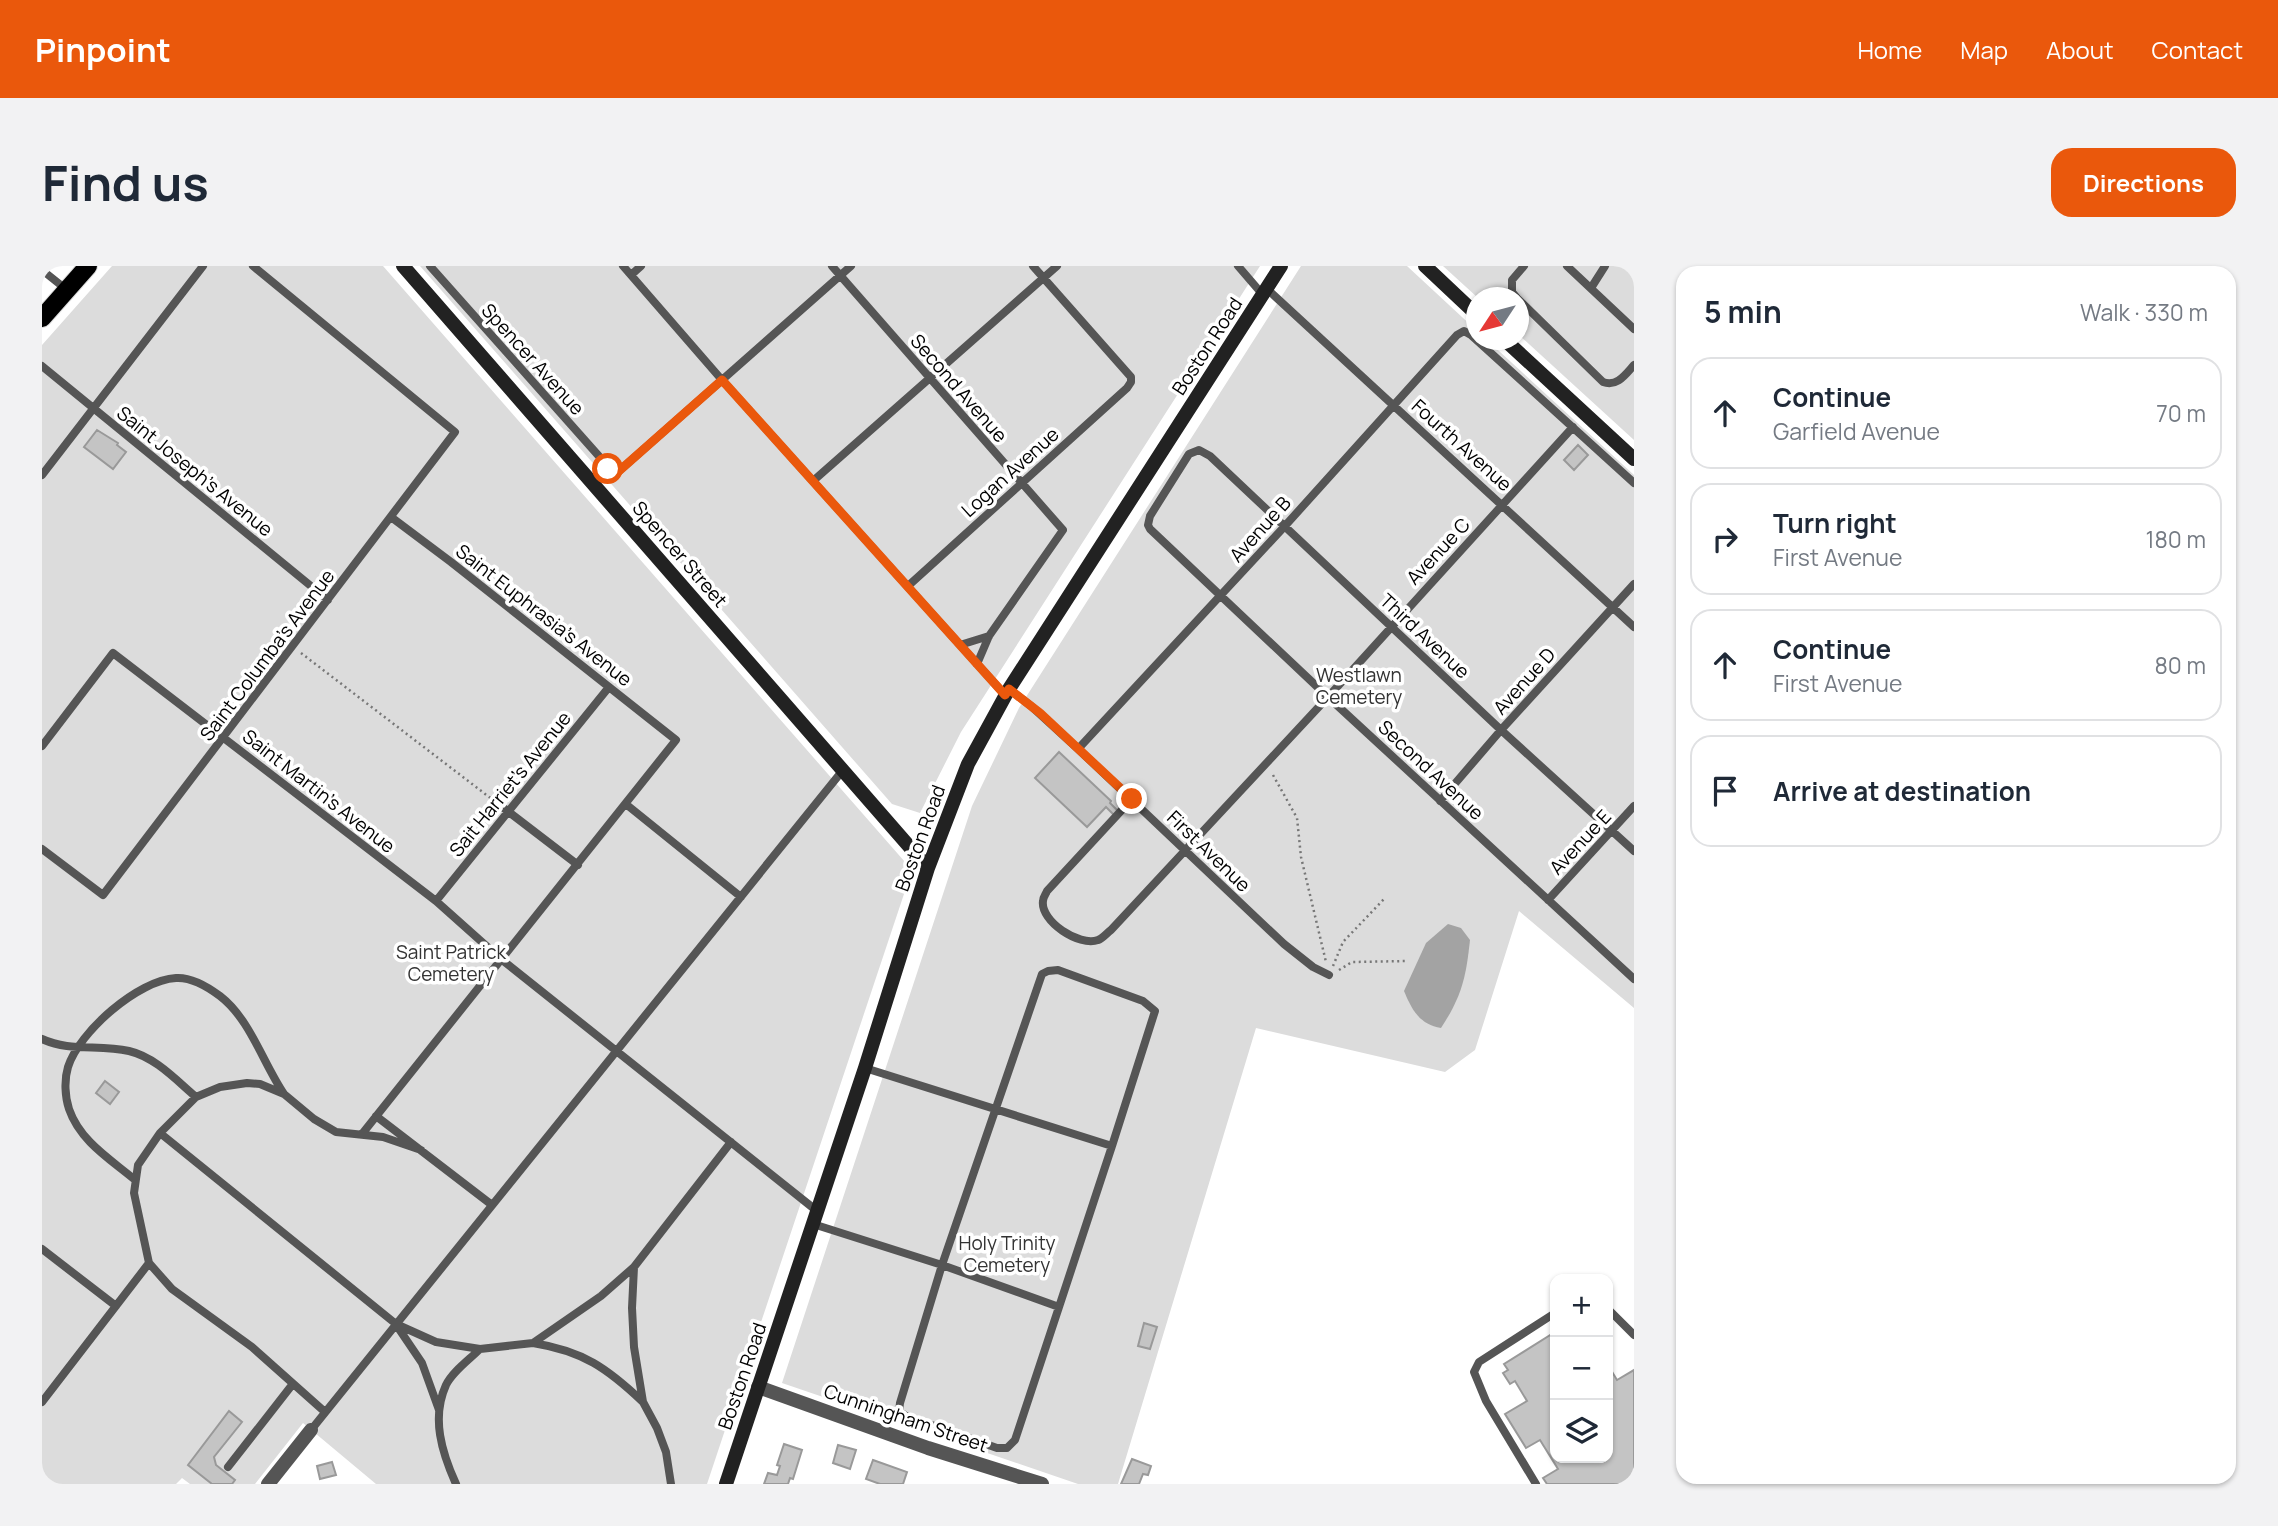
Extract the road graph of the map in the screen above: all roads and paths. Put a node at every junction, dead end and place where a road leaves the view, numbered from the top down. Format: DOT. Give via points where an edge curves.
graph roads {
  1 [pos="88,266"];
  2 [pos="203,266"];
  3 [pos="253,266"];
  4 [pos="403,266"];
  5 [pos="430,266"];
  6 [pos="623,266"];
  7 [pos="641,266"];
  8 [pos="832,266"];
  9 [pos="851,266"];
  10 [pos="1033,266"];
  11 [pos="1057,266"];
  12 [pos="1238,266"];
  13 [pos="1281,266"];
  14 [pos="1425,266"];
  15 [pos="1524,266"];
  16 [pos="1567,266"];
  17 [pos="1605,266"];
  18 [pos="42,270"];
  19 [pos="631,275"];
  20 [pos="840,275"];
  21 [pos="1043,278"];
  22 [pos="1512,287"];
  23 [pos="1591,288"];
  24 [pos="67,290"];
  25 [pos="1265,292"];
  26 [pos="1466,305"];
  27 [pos="1529,309"];
  28 [pos="44,312"];
  29 [pos="1634,329"];
  30 [pos="1516,350"];
  31 [pos="1634,365"];
  32 [pos="42,366"];
  33 [pos="930,379"];
  34 [pos="722,380"];
  35 [pos="1393,404"];
  36 [pos="94,408"];
  37 [pos="1573,427"];
  38 [pos="1193,450"];
  39 [pos="1634,459"];
  40 [pos="42,475"];
  41 [pos="813,481"];
  42 [pos="1634,483"];
  43 [pos="1020,484"];
  44 [pos="1503,504"];
  45 [pos="391,517"];
  46 [pos="1284,527"];
  47 [pos="1634,584"];
  48 [pos="908,586"];
  49 [pos="1220,596"];
  50 [pos="328,600"];
  51 [pos="1612,607"];
  52 [pos="1391,625"];
  53 [pos="1634,627"];
  54 [pos="989,636"];
  55 [pos="960,645"];
  56 [pos="293,647"];
  57 [pos="977,664"];
  58 [pos="609,687"];
  59 [pos="1007,692"];
  60 [pos="1328,697"];
  61 [pos="1501,730"];
  62 [pos="224,738"];
  63 [pos="42,746"];
  64 [pos="1078,749"];
  65 [pos="1267,763"];
  66 [pos="843,770"];
  67 [pos="1132,799"];
  68 [pos="1440,801"];
  69 [pos="627,805"];
  70 [pos="1634,806"];
  71 [pos="505,809"];
  72 [pos="1612,830"];
  73 [pos="42,849"];
  74 [pos="1185,850"];
  75 [pos="1634,851"];
  76 [pos="578,865"];
  77 [pos="928,868"];
  78 [pos="741,897"];
  79 [pos="1384,899"];
  80 [pos="1548,900"];
  81 [pos="436,901"];
  82 [pos="501,959"];
  83 [pos="1407,961"];
  84 [pos="1329,975"];
  85 [pos="1634,979"];
  86 [pos="42,1039"];
  87 [pos="78,1048"];
  88 [pos="617,1051"];
  89 [pos="865,1068"];
  90 [pos="284,1094"];
  91 [pos="196,1097"];
  92 [pos="998,1108"];
  93 [pos="376,1116"];
  94 [pos="160,1133"];
  95 [pos="362,1134"];
  96 [pos="731,1142"];
  97 [pos="1112,1146"];
  98 [pos="421,1150"];
  99 [pos="134,1179"];
  100 [pos="492,1205"];
  101 [pos="815,1217"];
  102 [pos="42,1249"];
  103 [pos="149,1263"];
  104 [pos="942,1265"];
  105 [pos="635,1267"];
  106 [pos="116,1306"];
  107 [pos="1059,1307"];
  108 [pos="1613,1314"];
  109 [pos="1550,1316"];
  110 [pos="396,1324"];
  111 [pos="1634,1335"];
  112 [pos="533,1343"];
  113 [pos="480,1349"];
  114 [pos="292,1385"];
  115 [pos="758,1387"];
  116 [pos="42,1402"];
  117 [pos="643,1402"];
  118 [pos="439,1410"];
  119 [pos="325,1412"];
  120 [pos="311,1430"];
  121 [pos="228,1467"];
  122 [pos="268,1484"];
  123 [pos="456,1484"];
  124 [pos="671,1484"];
  125 [pos="726,1484"];
  126 [pos="1042,1484"];
  127 [pos="1536,1484"];
  1 -- 24 [label="main road"];
  2 -- 36 [label="lane"];
  3 -- 45 [label="lane, Saint Columba's Avenue" via="455,432"];
  4 -- 66 [label="main road, Spencer Street"];
  5 -- 34 [label="lane, Spencer Avenue" via="613,472"];
  6 -- 19 [label="lane, First Avenue"];
  7 -- 19 [label="lane"];
  8 -- 20 [label="lane, Second Avenue"];
  9 -- 20 [label="lane"];
  10 -- 21 [label="lane"];
  11 -- 21 [label="lane"];
  12 -- 25 [label="lane, Fourth Avenue"];
  13 -- 25 [label="main road, Boston Road"];
  14 -- 26 [label="main road"];
  15 -- 22 [label="lane"];
  16 -- 23 [label="lane"];
  17 -- 23 [label="lane"];
  18 -- 24 [label="lane"];
  19 -- 34 [label="lane, First Avenue"];
  20 -- 33 [label="lane, Second Avenue"];
  20 -- 34 [label="lane"];
  21 -- 33 [label="lane"];
  21 -- 43 [label="lane, Logan Avenue" via="1131,382"];
  23 -- 29 [label="lane"];
  24 -- 28 [label="main road"];
  25 -- 35 [label="lane, Fourth Avenue"];
  25 -- 59 [label="main road, Boston Road"];
  27 -- 31 [label="lane" via="1603,382 1617,382"];
  30 -- 39 [label="main road"];
  32 -- 36 [label="lane, Saint Joseph's Avenue"];
  33 -- 41 [label="lane"];
  33 -- 43 [label="lane, Second Avenue"];
  34 -- 41 [label="lane, First Avenue"];
  35 -- 37 [label="lane, Avenue B" via="1464,331"];
  35 -- 44 [label="lane, Fourth Avenue"];
  35 -- 46 [label="lane, Avenue B"];
  36 -- 40 [label="lane"];
  36 -- 50 [label="lane, Saint Joseph's Avenue"];
  37 -- 42 [label="lane"];
  37 -- 44 [label="lane, Avenue C"];
  38 -- 46 [label="lane, Third Avenue" via="1210,456"];
  38 -- 49 [label="lane, Second Avenue" via="1148,525"];
  41 -- 48 [label="lane, First Avenue"];
  43 -- 48 [label="lane, Logan Avenue"];
  43 -- 54 [label="lane, Second Avenue" via="1063,530"];
  44 -- 51 [label="lane, Fourth Avenue"];
  44 -- 52 [label="lane, Avenue C"];
  45 -- 50 [label="lane, Saint Columba's Avenue"];
  45 -- 58 [label="lane, Saint Euphrasia's Avenue"];
  46 -- 49 [label="lane, Avenue B"];
  46 -- 52 [label="lane, Third Avenue"];
  47 -- 51 [label="lane, Avenue D"];
  48 -- 55 [label="lane, First Avenue"];
  49 -- 60 [label="lane, Second Avenue"];
  49 -- 64 [label="lane, Avenue B"];
  50 -- 56 [label="lane, Saint Columba's Avenue"];
  51 -- 53 [label="lane, Fourth Avenue"];
  51 -- 61 [label="lane, Avenue D"];
  52 -- 60 [label="lane, Avenue C"];
  52 -- 61 [label="lane, Third Avenue"];
  54 -- 55 [label="lane"];
  54 -- 57 [label="lane"];
  55 -- 57 [label="lane, First Avenue"];
  56 -- 62 [label="lane, Saint Columba's Avenue"];
  56 -- 71 [label="path"];
  57 -- 59 [label="lane, First Avenue"];
  58 -- 69 [label="lane, Saint Euphrasia's Avenue" via="676,740"];
  58 -- 71 [label="lane, Sait Harriet's Avenue"];
  59 -- 64 [label="lane, First Avenue" via="1040,713"];
  59 -- 77 [label="main road, Boston Road" via="968,764"];
  60 -- 65 [label="lane, Avenue C"];
  60 -- 68 [label="lane, Second Avenue"];
  61 -- 68 [label="lane, Avenue D"];
  61 -- 72 [label="lane, Third Avenue"];
  62 -- 63 [label="lane, Saint Martin's Avenue" via="113,653"];
  62 -- 73 [label="lane, Saint Columba's Avenue" via="103,895"];
  62 -- 81 [label="lane, Saint Martin's Avenue"];
  64 -- 67 [label="lane, First Avenue"];
  65 -- 74 [label="lane, Avenue C"];
  65 -- 84 [label="path" via="1297,818 1301,857"];
  66 -- 77 [label="main road, Spencer Street"];
  66 -- 78 [label="lane"];
  67 -- 74 [label="lane, First Avenue"];
  67 -- 74 [label="lane, Avenue C" via="1048,891 1042,902 1054,923 1071,938 1098,940"];
  68 -- 80 [label="lane, Second Avenue"];
  69 -- 76 [label="lane"];
  69 -- 78 [label="lane"];
  70 -- 72 [label="lane, Avenue E"];
  71 -- 76 [label="lane"];
  71 -- 81 [label="lane, Sait Harriet's Avenue"];
  72 -- 75 [label="lane, Third Avenue"];
  72 -- 80 [label="lane, Avenue E"];
  74 -- 84 [label="lane, First Avenue" via="1284,944"];
  76 -- 82 [label="lane"];
  77 -- 89 [label="main road, Boston Road"];
  78 -- 88 [label="lane"];
  79 -- 84 [label="path" via="1343,942"];
  80 -- 85 [label="lane, Second Avenue"];
  81 -- 82 [label="lane, Saint Martin's Avenue"];
  82 -- 88 [label="lane, Saint Martin's Avenue"];
  82 -- 93 [label="lane"];
  83 -- 84 [label="path" via="1352,962"];
  86 -- 87 [label="lane"];
  87 -- 90 [label="lane" via="132,995 164,980 187,979 209,988 233,1010"];
  87 -- 91 [label="lane" via="141,1055"];
  87 -- 99 [label="lane" via="66,1079 69,1108 91,1143"];
  88 -- 96 [label="lane, Saint Martin's Avenue"];
  88 -- 100 [label="lane"];
  89 -- 92 [label="lane"];
  89 -- 101 [label="main road, Boston Road"];
  90 -- 91 [label="lane" via="247,1083"];
  90 -- 95 [label="lane" via="325,1127"];
  91 -- 94 [label="lane"];
  92 -- 97 [label="lane"];
  92 -- 97 [label="lane" via="1042,974 1058,970 1143,1001 1155,1011"];
  92 -- 104 [label="lane"];
  93 -- 95 [label="lane"];
  93 -- 98 [label="lane"];
  94 -- 99 [label="lane"];
  94 -- 110 [label="lane"];
  95 -- 98 [label="lane"];
  96 -- 101 [label="lane, Saint Martin's Avenue"];
  96 -- 105 [label="lane"];
  97 -- 107 [label="lane"];
  98 -- 100 [label="lane"];
  99 -- 103 [label="lane"];
  100 -- 110 [label="lane"];
  101 -- 104 [label="lane"];
  101 -- 115 [label="main road, Boston Road"];
  102 -- 106 [label="lane"];
  103 -- 106 [label="lane"];
  103 -- 114 [label="lane" via="172,1289"];
  104 -- 107 [label="lane"];
  104 -- 107 [label="lane" via="900,1402 900,1411 906,1416 1007,1448 1015,1440"];
  105 -- 112 [label="lane"];
  105 -- 117 [label="lane" via="634,1347"];
  106 -- 116 [label="lane"];
  108 -- 111 [label="lane"];
  109 -- 127 [label="lane" via="1479,1362 1474,1372 1486,1401"];
  110 -- 113 [label="lane" via="436,1342"];
  110 -- 118 [label="lane" via="422,1363"];
  110 -- 119 [label="lane"];
  112 -- 113 [label="lane"];
  112 -- 117 [label="lane" via="575,1352 595,1362"];
  113 -- 118 [label="lane" via="447,1384"];
  114 -- 119 [label="lane"];
  114 -- 121 [label="lane"];
  115 -- 125 [label="main road, Boston Road"];
  115 -- 126 [label="street, Cunningham Street"];
  117 -- 124 [label="lane" via="666,1452"];
  118 -- 123 [label="lane" via="439,1432"];
  119 -- 120 [label="lane"];
  120 -- 122 [label="street"];
}
